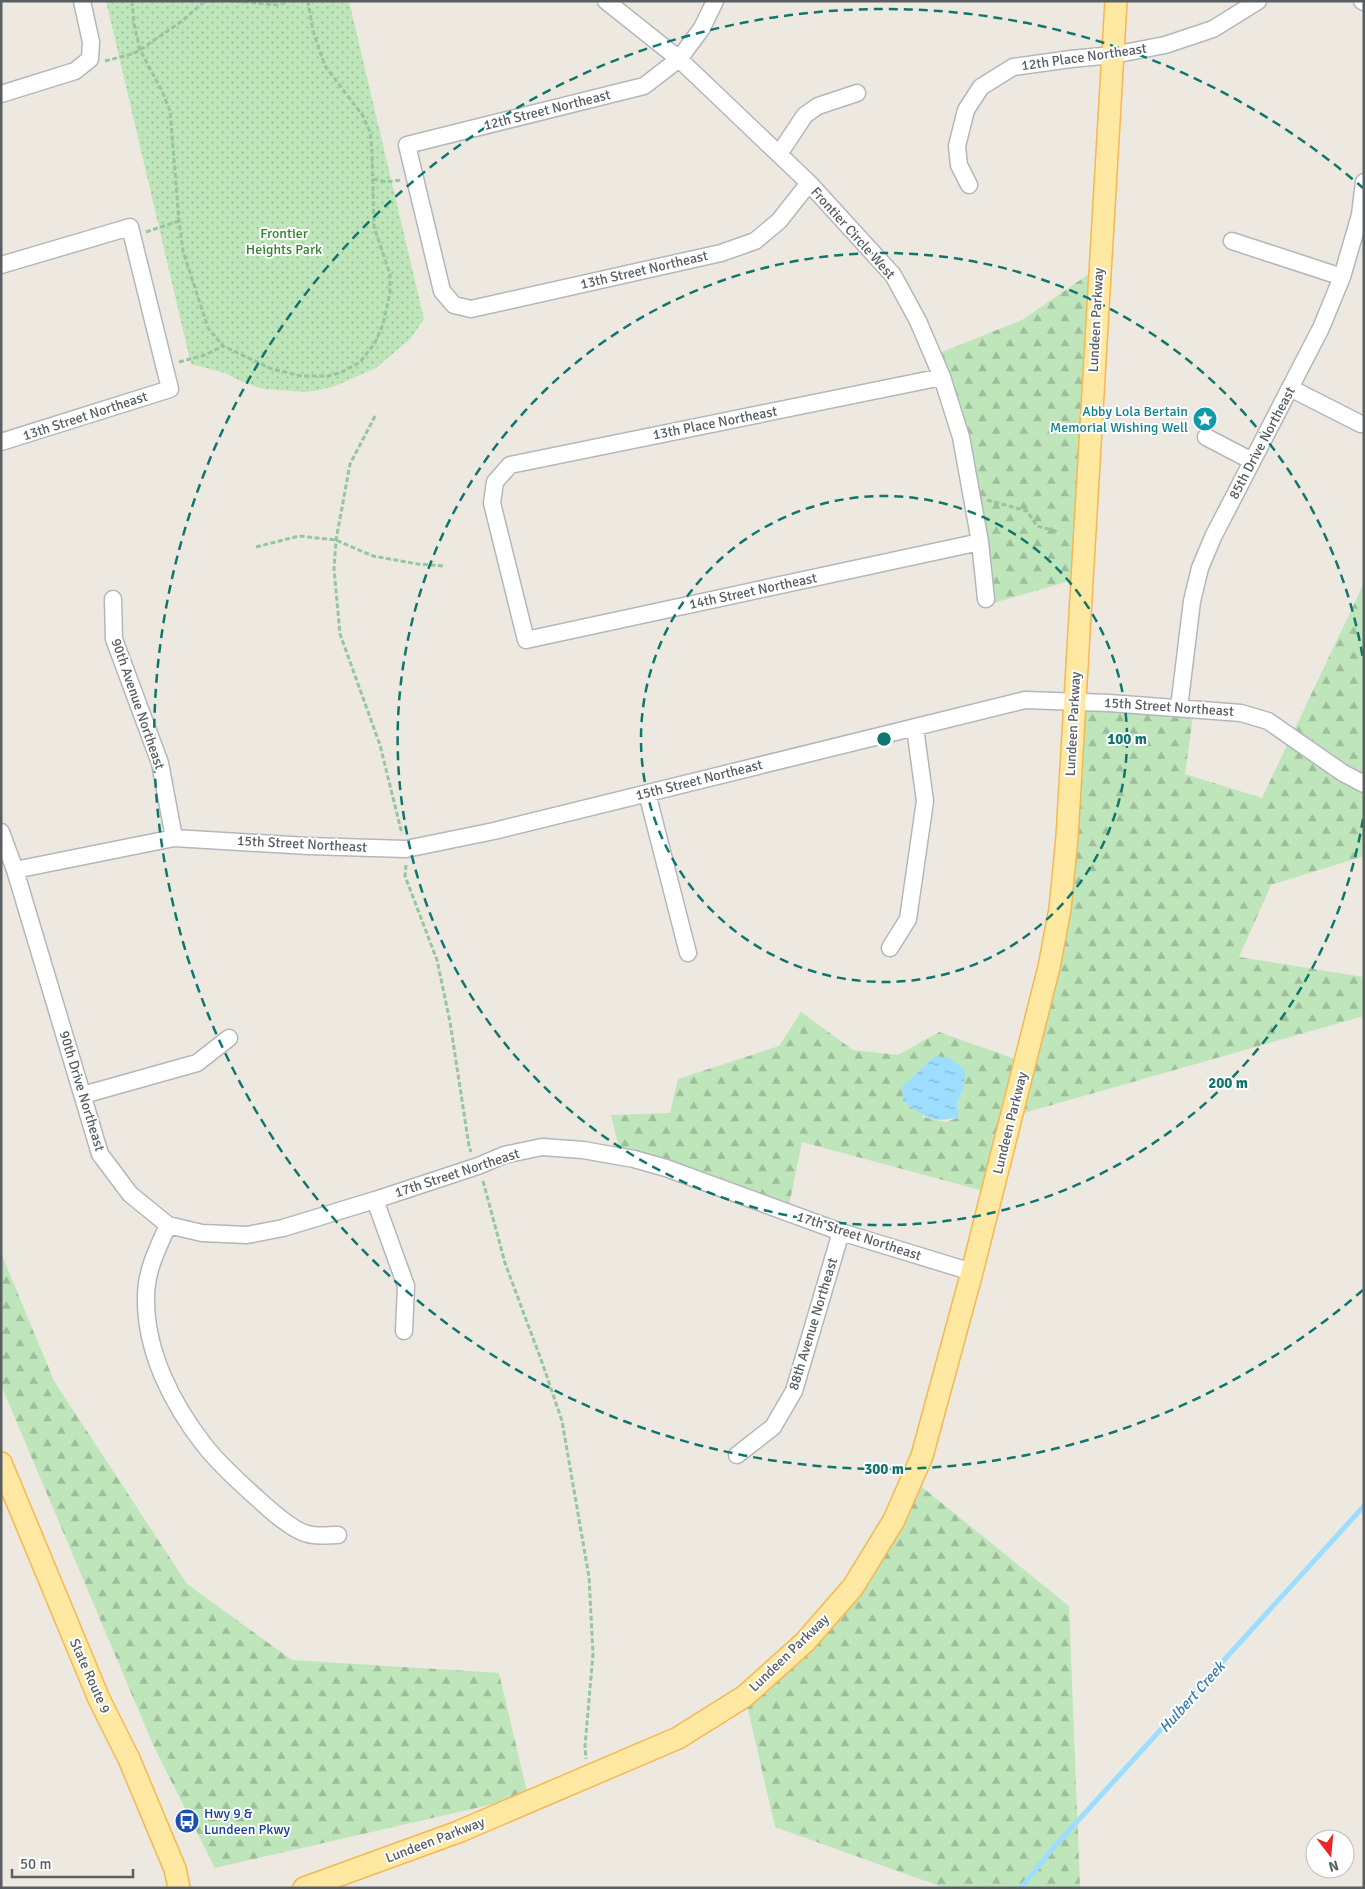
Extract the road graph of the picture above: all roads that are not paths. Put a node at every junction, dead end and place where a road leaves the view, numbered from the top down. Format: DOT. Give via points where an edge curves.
graph roads {
  1 [pos="82,1"];
  2 [pos="606,1"];
  3 [pos="715,1"];
  4 [pos="1116,1"];
  5 [pos="1258,1"];
  6 [pos="1113,55"];
  7 [pos="680,59"];
  8 [pos="857,93"];
  9 [pos="1,94"];
  10 [pos="778,154"];
  11 [pos="1364,182"];
  12 [pos="809,183"];
  13 [pos="969,185"];
  14 [pos="1363,200"];
  15 [pos="1232,241"];
  16 [pos="1,265"];
  17 [pos="1342,277"];
  18 [pos="454,305"];
  19 [pos="942,377"];
  20 [pos="1290,388"];
  21 [pos="1361,424"];
  22 [pos="1206,437"];
  23 [pos="1,442"];
  24 [pos="1252,461"];
  25 [pos="980,542"];
  26 [pos="113,599"];
  27 [pos="986,599"];
  28 [pos="526,640"];
  29 [pos="1074,701"];
  30 [pos="1179,708"];
  31 [pos="914,728"];
  32 [pos="1364,784"];
  33 [pos="647,793"];
  34 [pos="1,832"];
  35 [pos="174,838"];
  36 [pos="15,870"];
  37 [pos="890,948"];
  38 [pos="688,953"];
  39 [pos="229,1038"];
  40 [pos="83,1095"];
  41 [pos="375,1200"];
  42 [pos="168,1225"];
  43 [pos="841,1232"];
  44 [pos="972,1272"];
  45 [pos="404,1331"];
  46 [pos="737,1455"];
  47 [pos="1,1463"];
  48 [pos="338,1535"];
  49 [pos="179,1888"];
  50 [pos="304,1888"];
  1 -- 9 [label="street" via="91,42 90,59 75,71"];
  2 -- 7 [label="street, Frontier Circle West"];
  3 -- 7 [label="street, 12th Street Northeast" via="702,28"];
  4 -- 6 [label="main road, Lundeen Parkway"];
  5 -- 6 [label="street, 12th Place Northeast" via="1213,29 1165,45"];
  6 -- 13 [label="street, 12th Place Northeast" via="1013,67 981,87 966,110 957,146 959,166"];
  6 -- 29 [label="main road, Lundeen Parkway"];
  7 -- 10 [label="street, Frontier Circle West"];
  7 -- 18 [label="street, 12th Street Northeast" via="644,86 407,145 442,292"];
  8 -- 10 [label="street" via="818,106 805,115"];
  10 -- 12 [label="street, Frontier Circle West"];
  11 -- 14 [label="street, 85th Drive Northeast"];
  12 -- 18 [label="street, 13th Street Northeast" via="779,221 754,241 721,252 471,309"];
  12 -- 19 [label="street, Frontier Circle West" via="893,275 918,321"];
  14 -- 17 [label="street, 85th Drive Northeast"];
  15 -- 17 [label="street"];
  16 -- 23 [label="street, 13th Street Northeast" via="130,227 170,389"];
  17 -- 20 [label="street, 85th Drive Northeast" via="1321,328"];
  19 -- 25 [label="street, Frontier Circle West" via="961,437"];
  19 -- 28 [label="street, 13th Place Northeast" via="510,465 496,482 492,503"];
  20 -- 21 [label="street"];
  20 -- 24 [label="street, 85th Drive Northeast"];
  22 -- 24 [label="street"];
  24 -- 30 [label="street, 85th Drive Northeast" via="1200,568 1192,601"];
  25 -- 27 [label="street, Frontier Circle West"];
  25 -- 28 [label="street, 14th Street Northeast"];
  26 -- 35 [label="street, 90th Avenue Northeast" via="114,639 160,763"];
  29 -- 30 [label="street, 15th Street Northeast"];
  29 -- 31 [label="street, 15th Street Northeast" via="1025,700"];
  29 -- 44 [label="main road, Lundeen Parkway" via="1060,909 1049,967"];
  30 -- 32 [label="street, 15th Street Northeast" via="1241,713 1268,721"];
  31 -- 33 [label="street, 15th Street Northeast"];
  31 -- 37 [label="street" via="925,802 908,919"];
  33 -- 35 [label="street, 15th Street Northeast" via="406,849"];
  33 -- 38 [label="street"];
  34 -- 36 [label="street, 90th Drive Northeast"];
  35 -- 36 [label="street, 15th Street Northeast"];
  36 -- 40 [label="street, 90th Drive Northeast"];
  39 -- 40 [label="street" via="197,1063"];
  40 -- 42 [label="street, 90th Drive Northeast" via="100,1154 130,1194"];
  41 -- 42 [label="street, 17th Street Northeast" via="283,1228 247,1235 202,1233"];
  41 -- 43 [label="street, 17th Street Northeast" via="504,1155 542,1148 583,1150 666,1168"];
  41 -- 45 [label="street" via="406,1286"];
  42 -- 48 [label="street" via="150,1266 146,1297 149,1329 160,1374 205,1446 278,1517 307,1534"];
  43 -- 44 [label="street, 17th Street Northeast"];
  43 -- 46 [label="street, 88th Avenue Northeast" via="794,1391 773,1427"];
  44 -- 50 [label="main road, Lundeen Parkway" via="922,1456 894,1520 854,1587 805,1642 746,1696 678,1738 458,1832"];
  47 -- 49 [label="main road, State Route 9" via="99,1699 133,1768 175,1869"];
}
